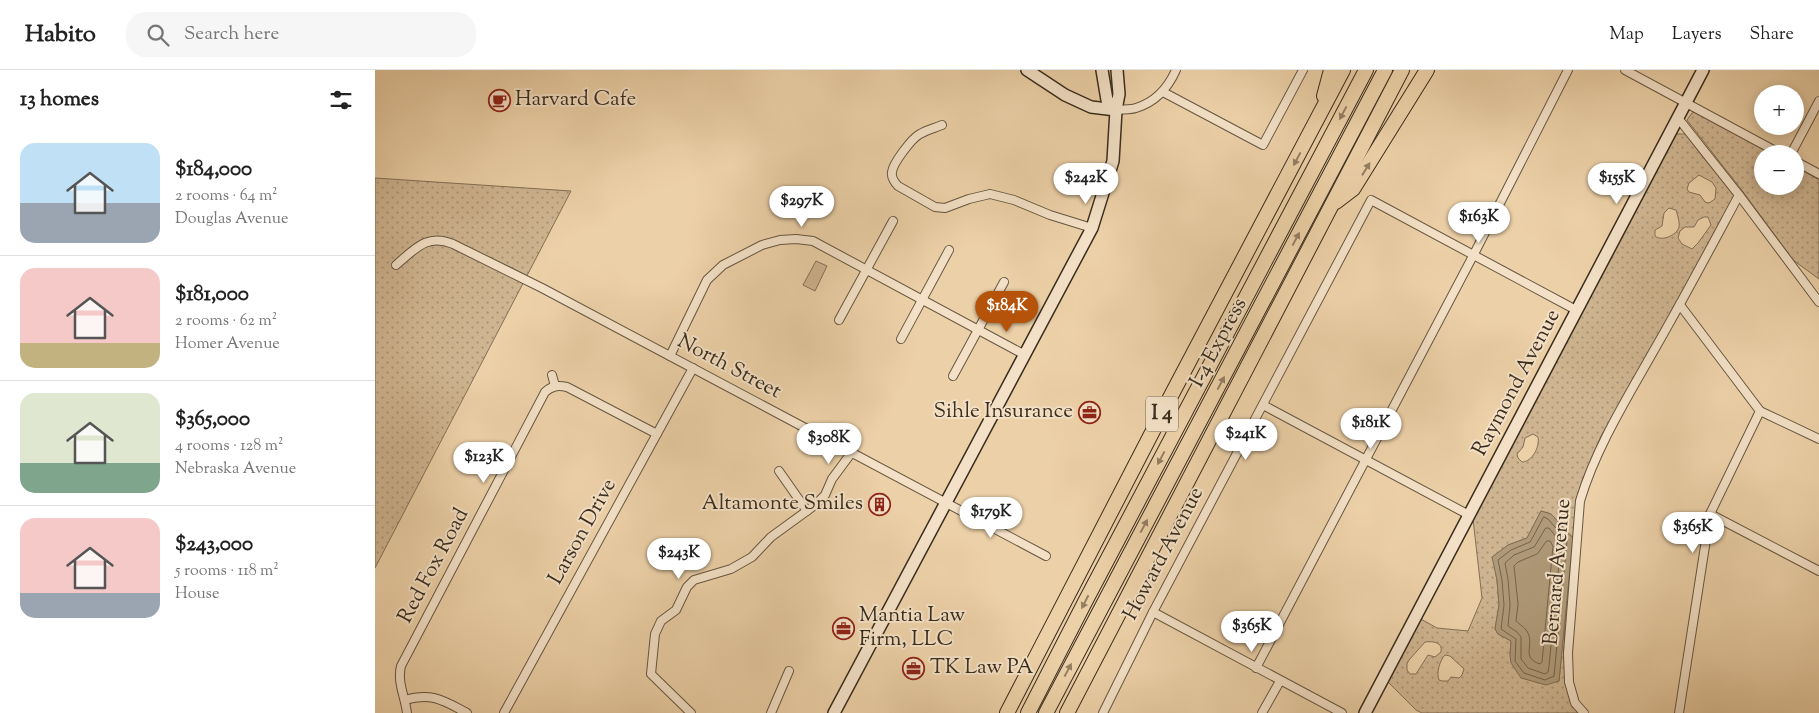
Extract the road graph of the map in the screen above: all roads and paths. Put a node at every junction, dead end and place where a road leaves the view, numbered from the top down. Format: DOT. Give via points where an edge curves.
graph roads {
  1 [pos="1027,70"];
  2 [pos="1102,70"];
  3 [pos="1117,70"];
  4 [pos="1176,70"];
  5 [pos="1303,70"];
  6 [pos="1331,70"];
  7 [pos="1343,70"];
  8 [pos="1366,70"];
  9 [pos="1385,70"];
  10 [pos="1402,70"];
  11 [pos="1427,70"];
  12 [pos="1568,70"];
  13 [pos="1625,70"];
  14 [pos="1703,70"];
  15 [pos="1163,92"];
  16 [pos="1686,102"];
  17 [pos="1819,102"];
  18 [pos="1116,110"];
  19 [pos="1320,116"];
  20 [pos="1677,118"];
  21 [pos="942,125"];
  22 [pos="1765,145"];
  23 [pos="1796,145"];
  24 [pos="1804,166"];
  25 [pos="1819,174"];
  26 [pos="1739,195"];
  27 [pos="1333,204"];
  28 [pos="893,221"];
  29 [pos="1092,228"];
  30 [pos="949,250"];
  31 [pos="1474,254"];
  32 [pos="396,265"];
  33 [pos="867,269"];
  34 [pos="1004,282"];
  35 [pos="922,299"];
  36 [pos="1819,302"];
  37 [pos="1680,305"];
  38 [pos="1576,310"];
  39 [pos="839,320"];
  40 [pos="978,330"];
  41 [pos="901,339"];
  42 [pos="1025,355"];
  43 [pos="670,356"];
  44 [pos="693,368"];
  45 [pos="552,375"];
  46 [pos="953,376"];
  47 [pos="555,386"];
  48 [pos="1263,405"];
  49 [pos="1760,411"];
  50 [pos="657,434"];
  51 [pos="1819,439"];
  52 [pos="852,452"];
  53 [pos="1365,459"];
  54 [pos="779,471"];
  55 [pos="947,503"];
  56 [pos="807,512"];
  57 [pos="1710,514"];
  58 [pos="1469,515"];
  59 [pos="1046,556"];
  60 [pos="1819,571"];
  61 [pos="1153,612"];
  62 [pos="1256,668"];
  63 [pos="789,671"];
  64 [pos="1280,681"];
  65 [pos="405,700"];
  66 [pos="407,713"];
  67 [pos="467,713"];
  68 [pos="504,713"];
  69 [pos="691,713"];
  70 [pos="771,713"];
  71 [pos="834,713"];
  72 [pos="1007,713"];
  73 [pos="1028,713"];
  74 [pos="1046,713"];
  75 [pos="1067,713"];
  76 [pos="1103,713"];
  77 [pos="1262,713"];
  78 [pos="1342,713"];
  79 [pos="1365,713"];
  80 [pos="1584,713"];
  81 [pos="1679,713"];
  1 -- 18 [label="street" via="1065,95 1091,107"];
  2 -- 18 [label="street" via="1107,100"];
  3 -- 18 [label="street" via="1119,94"];
  4 -- 15 [label="street"];
  5 -- 15 [label="street" via="1263,145"];
  6 -- 19 [label="highway"];
  7 -- 19 [label="highway, I 4"];
  8 -- 73 [label="highway, I-4 Express, one-way"];
  74 -- 9 [label="highway, I-4 Express, one-way"];
  10 -- 27 [label="highway, I 4"];
  27 -- 11 [label="highway, one-way" via="1353,188"];
  12 -- 31 [label="street"];
  13 -- 16 [label="street"];
  14 -- 16 [label="street, Raymond Avenue"];
  15 -- 18 [label="street" via="1135,108"];
  16 -- 20 [label="street, Raymond Avenue"];
  16 -- 22 [label="street"];
  17 -- 23 [label="street"];
  18 -- 29 [label="street" via="1113,161"];
  19 -- 72 [label="highway, I 4, one-way"];
  20 -- 26 [label="street"];
  20 -- 38 [label="street, Raymond Avenue"];
  21 -- 29 [label="street" via="919,134 907,147 892,172 898,186 935,207 945,208 990,194"];
  24 -- 25 [label="street"];
  26 -- 36 [label="street"];
  26 -- 37 [label="street, Bernard Avenue"];
  27 -- 75 [label="highway, I 4"];
  28 -- 33 [label="street"];
  29 -- 42 [label="street"];
  30 -- 35 [label="street"];
  31 -- 38 [label="street"];
  31 -- 48 [label="street, Howard Avenue" via="1371,200"];
  31 -- 53 [label="street"];
  32 -- 43 [label="street, North Street" via="424,243 442,240 542,288"];
  33 -- 35 [label="street"];
  33 -- 39 [label="street"];
  33 -- 43 [label="street" via="813,241 781,240 763,245 723,265 707,280"];
  34 -- 40 [label="street"];
  35 -- 40 [label="street"];
  35 -- 41 [label="street"];
  37 -- 49 [label="street"];
  37 -- 80 [label="street, Bernard Avenue" via="1605,438 1580,501 1568,653 1569,682 1575,703"];
  38 -- 58 [label="street, Raymond Avenue"];
  40 -- 42 [label="street"];
  40 -- 46 [label="street"];
  42 -- 55 [label="street"];
  43 -- 44 [label="street, North Street"];
  44 -- 50 [label="street, Larson Drive"];
  44 -- 52 [label="street, North Street"];
  45 -- 47 [label="street"];
  47 -- 50 [label="street" via="567,387"];
  47 -- 65 [label="street, Red Fox Road" via="545,392 401,666 400,685"];
  48 -- 53 [label="street"];
  48 -- 61 [label="street, Howard Avenue"];
  49 -- 51 [label="street"];
  49 -- 57 [label="street"];
  50 -- 68 [label="street, Larson Drive"];
  52 -- 55 [label="street, North Street"];
  52 -- 56 [label="street" via="832,479 825,495"];
  53 -- 58 [label="street"];
  53 -- 62 [label="street"];
  54 -- 56 [label="street"];
  55 -- 59 [label="street, North Street"];
  55 -- 71 [label="street"];
  56 -- 69 [label="street" via="771,537 751,557 731,569 694,580 675,610 661,621 655,634 651,674"];
  57 -- 60 [label="street"];
  57 -- 81 [label="street"];
  58 -- 79 [label="street, Raymond Avenue"];
  61 -- 62 [label="street"];
  61 -- 76 [label="street, Howard Avenue"];
  62 -- 64 [label="street"];
  63 -- 70 [label="street"];
  64 -- 77 [label="street"];
  64 -- 78 [label="street"];
  65 -- 66 [label="street, Red Fox Road"];
  65 -- 67 [label="street" via="428,696"];
}
